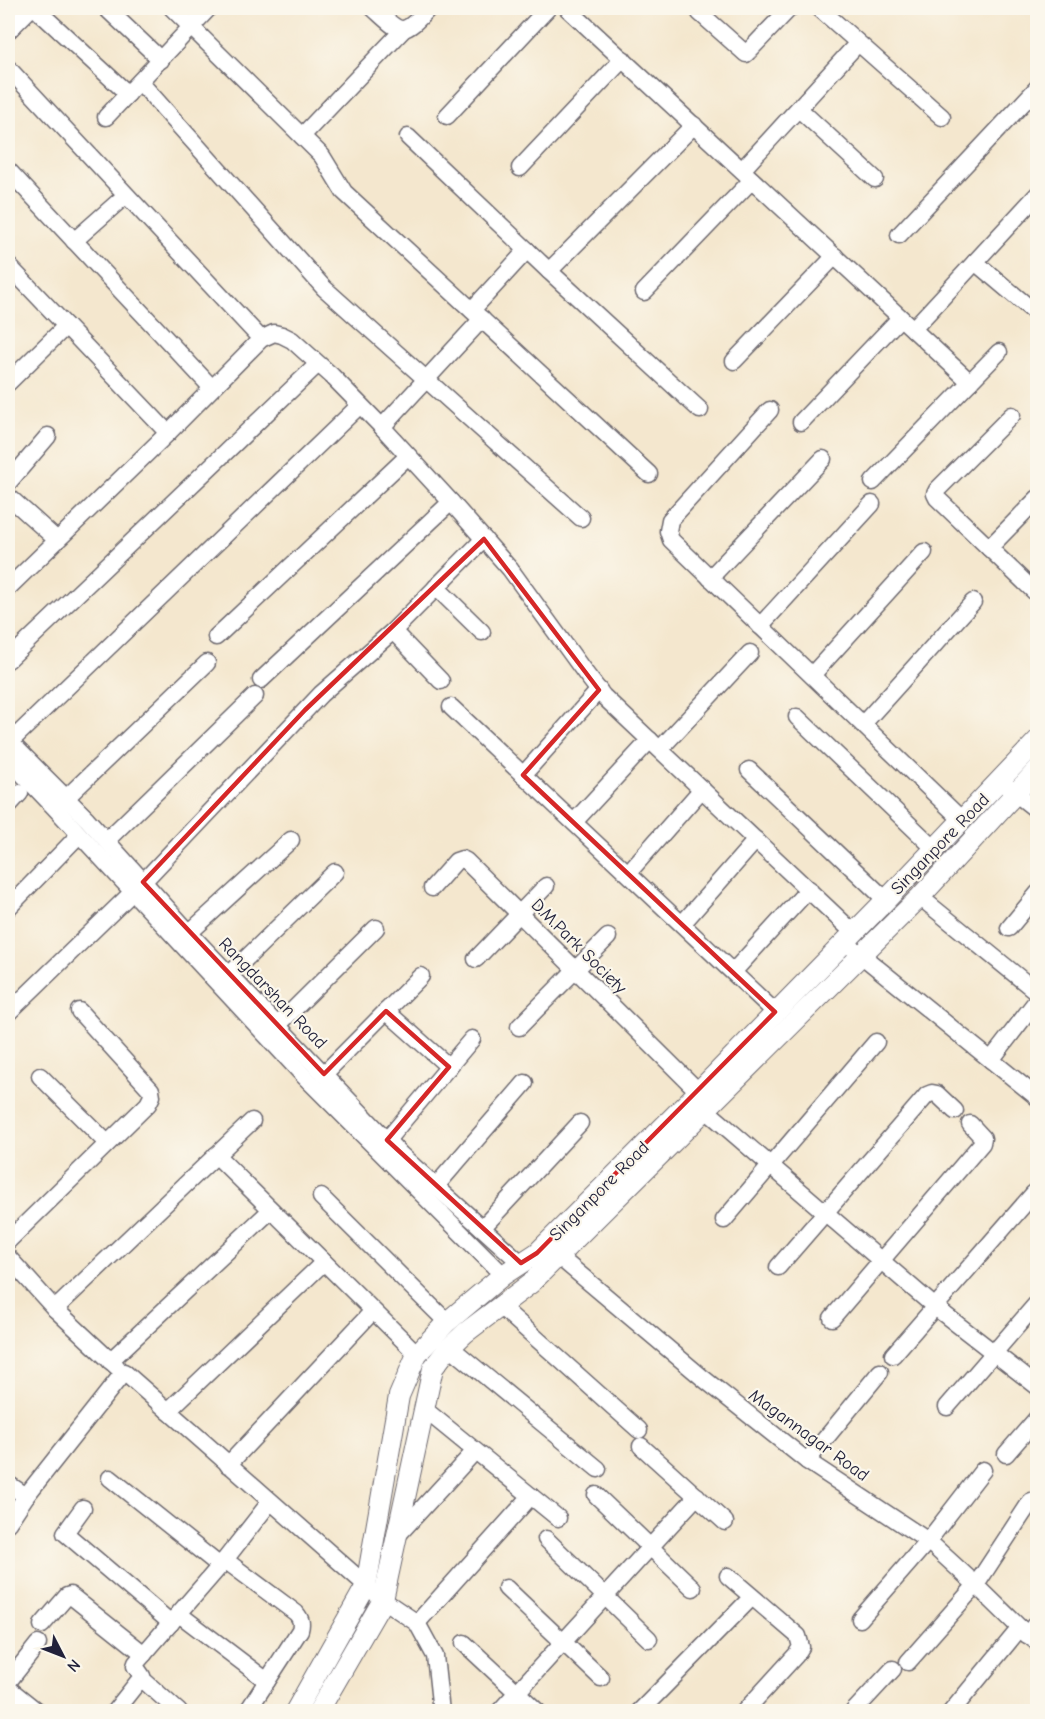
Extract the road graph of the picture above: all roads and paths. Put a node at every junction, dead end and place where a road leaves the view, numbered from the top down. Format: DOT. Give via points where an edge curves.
graph roads {
  1 [pos="33,8"];
  2 [pos="106,8"];
  3 [pos="172,8"];
  4 [pos="209,8"];
  5 [pos="373,8"];
  6 [pos="429,8"];
  7 [pos="548,8"];
  8 [pos="567,8"];
  9 [pos="698,8"];
  10 [pos="790,8"];
  11 [pos="819,8"];
  12 [pos="192,27"];
  13 [pos="404,29"];
  14 [pos="8,31"];
  15 [pos="858,43"];
  16 [pos="623,59"];
  17 [pos="161,60"];
  18 [pos="8,68"];
  19 [pos="140,81"];
  20 [pos="1038,87"];
  21 [pos="128,94"];
  22 [pos="799,109"];
  23 [pos="447,116"];
  24 [pos="106,117"];
  25 [pos="942,117"];
  26 [pos="694,125"];
  27 [pos="302,136"];
  28 [pos="408,137"];
  29 [pos="520,168"];
  30 [pos="8,170"];
  31 [pos="747,175"];
  32 [pos="875,179"];
  33 [pos="126,195"];
  34 [pos="1034,206"];
  35 [pos="899,235"];
  36 [pos="74,241"];
  37 [pos="527,250"];
  38 [pos="835,256"];
  39 [pos="975,262"];
  40 [pos="8,265"];
  41 [pos="549,271"];
  42 [pos="644,292"];
  43 [pos="477,314"];
  44 [pos="1038,315"];
  45 [pos="900,318"];
  46 [pos="66,326"];
  47 [pos="913,329"];
  48 [pos="261,339"];
  49 [pos="999,352"];
  50 [pos="734,361"];
  51 [pos="318,364"];
  52 [pos="427,380"];
  53 [pos="970,382"];
  54 [pos="8,383"];
  55 [pos="212,388"];
  56 [pos="360,405"];
  57 [pos="700,410"];
  58 [pos="770,410"];
  59 [pos="1012,415"];
  60 [pos="801,422"];
  61 [pos="382,427"];
  62 [pos="168,433"];
  63 [pos="48,436"];
  64 [pos="408,456"];
  65 [pos="823,459"];
  66 [pos="649,474"];
  67 [pos="873,482"];
  68 [pos="8,483"];
  69 [pos="8,496"];
  70 [pos="1038,498"];
  71 [pos="452,502"];
  72 [pos="872,504"];
  73 [pos="581,518"];
  74 [pos="484,539"];
  75 [pos="57,540"];
  76 [pos="989,548"];
  77 [pos="924,552"];
  78 [pos="710,578"];
  79 [pos="436,587"];
  80 [pos="8,588"];
  81 [pos="1038,594"];
  82 [pos="973,602"];
  83 [pos="759,626"];
  84 [pos="393,631"];
  85 [pos="482,632"];
  86 [pos="216,638"];
  87 [pos="750,653"];
  88 [pos="8,660"];
  89 [pos="207,663"];
  90 [pos="812,675"];
  91 [pos="441,681"];
  92 [pos="599,690"];
  93 [pos="450,707"];
  94 [pos="797,717"];
  95 [pos="862,724"];
  96 [pos="1038,740"];
  97 [pos="655,744"];
  98 [pos="8,747"];
  99 [pos="1038,769"];
  100 [pos="749,770"];
  101 [pos="523,775"];
  102 [pos="1008,787"];
  103 [pos="702,789"];
  104 [pos="21,793"];
  105 [pos="66,798"];
  106 [pos="8,806"];
  107 [pos="1038,811"];
  108 [pos="962,820"];
  109 [pos="574,822"];
  110 [pos="79,835"];
  111 [pos="107,840"];
  112 [pos="291,840"];
  113 [pos="756,840"];
  114 [pos="935,849"];
  115 [pos="336,872"];
  116 [pos="628,873"];
  117 [pos="546,886"];
  118 [pos="138,887"];
  119 [pos="432,888"];
  120 [pos="809,889"];
  121 [pos="1038,893"];
  122 [pos="920,897"];
  123 [pos="886,900"];
  124 [pos="8,908"];
  125 [pos="519,914"];
  126 [pos="682,924"];
  127 [pos="376,928"];
  128 [pos="1009,928"];
  129 [pos="189,933"];
  130 [pos="608,937"];
  131 [pos="849,938"];
  132 [pos="861,956"];
  133 [pos="476,958"];
  134 [pos="576,970"];
  135 [pos="733,972"];
  136 [pos="229,975"];
  137 [pos="421,976"];
  138 [pos="1038,993"];
  139 [pos="1038,999"];
  140 [pos="79,1011"];
  141 [pos="386,1011"];
  142 [pos="775,1012"];
  143 [pos="8,1013"];
  144 [pos="277,1026"];
  145 [pos="519,1027"];
  146 [pos="472,1039"];
  147 [pos="876,1042"];
  148 [pos="990,1060"];
  149 [pos="449,1067"];
  150 [pos="324,1074"];
  151 [pos="40,1076"];
  152 [pos="525,1083"];
  153 [pos="1038,1098"];
  154 [pos="705,1102"];
  155 [pos="955,1111"];
  156 [pos="252,1121"];
  157 [pos="580,1123"];
  158 [pos="970,1124"];
  159 [pos="387,1140"];
  160 [pos="107,1143"];
  161 [pos="216,1155"];
  162 [pos="770,1165"];
  163 [pos="436,1186"];
  164 [pos="1034,1193"];
  165 [pos="321,1197"];
  166 [pos="271,1210"];
  167 [pos="825,1212"];
  168 [pos="724,1220"];
  169 [pos="482,1228"];
  170 [pos="8,1241"];
  171 [pos="558,1256"];
  172 [pos="8,1257"];
  173 [pos="882,1261"];
  174 [pos="324,1262"];
  175 [pos="521,1263"];
  176 [pos="778,1267"];
  177 [pos="503,1275"];
  178 [pos="1038,1302"];
  179 [pos="501,1306"];
  180 [pos="935,1307"];
  181 [pos="55,1309"];
  182 [pos="373,1311"];
  183 [pos="832,1318"];
  184 [pos="447,1322"];
  185 [pos="450,1347"];
  186 [pos="994,1352"];
  187 [pos="417,1354"];
  188 [pos="893,1355"];
  189 [pos="110,1360"];
  190 [pos="124,1372"];
  191 [pos="880,1372"];
  192 [pos="1038,1387"];
  193 [pos="947,1407"];
  194 [pos="424,1409"];
  195 [pos="168,1411"];
  196 [pos="1038,1417"];
  197 [pos="475,1451"];
  198 [pos="1006,1454"];
  199 [pos="807,1461"];
  200 [pos="228,1465"];
  201 [pos="598,1469"];
  202 [pos="983,1470"];
  203 [pos="110,1478"];
  204 [pos="8,1484"];
  205 [pos="596,1495"];
  206 [pos="26,1496"];
  207 [pos="697,1496"];
  208 [pos="531,1497"];
  209 [pos="270,1502"];
  210 [pos="1031,1502"];
  211 [pos="83,1508"];
  212 [pos="558,1518"];
  213 [pos="725,1522"];
  214 [pos="8,1523"];
  215 [pos="396,1537"];
  216 [pos="546,1539"];
  217 [pos="928,1541"];
  218 [pos="650,1547"];
  219 [pos="223,1563"];
  220 [pos="728,1576"];
  221 [pos="976,1585"];
  222 [pos="366,1586"];
  223 [pos="693,1587"];
  224 [pos="506,1588"];
  225 [pos="605,1596"];
  226 [pos="752,1597"];
  227 [pos="383,1600"];
  228 [pos="175,1619"];
  229 [pos="860,1620"];
  230 [pos="417,1623"];
  231 [pos="42,1625"];
  232 [pos="1030,1632"];
  233 [pos="649,1639"];
  234 [pos="563,1642"];
  235 [pos="464,1643"];
  236 [pos="38,1644"];
  237 [pos="144,1654"];
  238 [pos="908,1662"];
  239 [pos="893,1669"];
  240 [pos="141,1678"];
  241 [pos="601,1678"];
  242 [pos="267,1681"];
  243 [pos="8,1682"];
  244 [pos="8,1688"];
  245 [pos="517,1692"];
  246 [pos="38,1712"];
  247 [pos="114,1712"];
  248 [pos="179,1712"];
  249 [pos="247,1712"];
  250 [pos="295,1712"];
  251 [pos="318,1712"];
  252 [pos="441,1712"];
  253 [pos="499,1712"];
  254 [pos="538,1712"];
  255 [pos="639,1712"];
  256 [pos="744,1712"];
  257 [pos="853,1712"];
  258 [pos="951,1712"];
  1 -- 14 [label="street"];
  1 -- 21 [label="street"];
  2 -- 17 [label="street"];
  3 -- 12 [label="street"];
  4 -- 12 [label="street"];
  5 -- 13 [label="street" via="396,28"];
  6 -- 13 [label="street"];
  7 -- 23 [label="street"];
  8 -- 16 [label="street"];
  9 -- 10 [label="street" via="746,54"];
  11 -- 15 [label="street"];
  12 -- 17 [label="street"];
  12 -- 27 [label="street"];
  13 -- 27 [label="street"];
  15 -- 22 [label="street"];
  15 -- 25 [label="street"];
  16 -- 26 [label="street"];
  16 -- 29 [label="street"];
  17 -- 19 [label="street"];
  18 -- 33 [label="street"];
  19 -- 21 [label="street"];
  19 -- 52 [label="street" via="324,288"];
  20 -- 35 [label="street"];
  21 -- 24 [label="street"];
  22 -- 31 [label="street"];
  22 -- 32 [label="street"];
  26 -- 31 [label="street"];
  26 -- 41 [label="street"];
  27 -- 43 [label="street" via="322,156 344,192"];
  28 -- 37 [label="street"];
  30 -- 36 [label="street"];
  31 -- 38 [label="street"];
  31 -- 42 [label="street"];
  33 -- 36 [label="street"];
  33 -- 48 [label="street"];
  34 -- 39 [label="street"];
  36 -- 55 [label="street"];
  37 -- 41 [label="street"];
  37 -- 43 [label="street"];
  38 -- 45 [label="street"];
  38 -- 50 [label="street"];
  39 -- 44 [label="street"];
  39 -- 47 [label="street"];
  40 -- 46 [label="street"];
  41 -- 57 [label="street"];
  43 -- 52 [label="street"];
  43 -- 66 [label="street"];
  45 -- 47 [label="street"];
  45 -- 60 [label="street"];
  46 -- 54 [label="street"];
  46 -- 62 [label="street"];
  47 -- 53 [label="street"];
  48 -- 51 [label="street" via="274,333 282,335"];
  48 -- 55 [label="street"];
  49 -- 53 [label="street"];
  51 -- 56 [label="street"];
  51 -- 88 [label="street"];
  52 -- 61 [label="street"];
  52 -- 73 [label="street"];
  53 -- 67 [label="street"];
  55 -- 62 [label="street"];
  56 -- 61 [label="street"];
  56 -- 98 [label="street"];
  58 -- 78 [label="street" via="670,520 671,540"];
  59 -- 76 [label="street" via="935,494"];
  61 -- 64 [label="street"];
  62 -- 75 [label="street"];
  63 -- 68 [label="street"];
  64 -- 71 [label="street"];
  64 -- 86 [label="street"];
  65 -- 78 [label="street"];
  69 -- 75 [label="street"];
  70 -- 76 [label="street"];
  71 -- 74 [label="street"];
  71 -- 111 [label="street"];
  72 -- 83 [label="street"];
  74 -- 79 [label="street"];
  74 -- 92 [label="street"];
  75 -- 80 [label="street"];
  76 -- 81 [label="street"];
  77 -- 90 [label="street"];
  78 -- 83 [label="street"];
  79 -- 84 [label="street"];
  79 -- 85 [label="street"];
  82 -- 95 [label="street"];
  83 -- 90 [label="street"];
  84 -- 91 [label="street"];
  84 -- 118 [label="street" via="313,702"];
  87 -- 97 [label="street"];
  89 -- 105 [label="street"];
  90 -- 95 [label="street"];
  92 -- 97 [label="street"];
  92 -- 101 [label="street"];
  93 -- 101 [label="street"];
  94 -- 114 [label="street"];
  95 -- 108 [label="street"];
  96 -- 102 [label="main road, Singanpore Road"];
  97 -- 103 [label="street"];
  97 -- 109 [label="street"];
  98 -- 105 [label="street, Rangdarshan Road"];
  98 -- 110 [label="street, Rangdarshan Road"];
  99 -- 102 [label="main road, Singanpore Road"];
  100 -- 123 [label="street"];
  101 -- 109 [label="street"];
  102 -- 107 [label="street"];
  102 -- 108 [label="main road, Singanpore Road"];
  102 -- 122 [label="main road, Singanpore Road"];
  103 -- 113 [label="street"];
  103 -- 116 [label="street"];
  104 -- 106 [label="street"];
  105 -- 111 [label="street, Rangdarshan Road"];
  108 -- 114 [label="main road, Singanpore Road"];
  109 -- 116 [label="street"];
  110 -- 118 [label="street, Rangdarshan Road"];
  110 -- 124 [label="street"];
  111 -- 118 [label="street, Rangdarshan Road"];
  112 -- 129 [label="street"];
  113 -- 120 [label="street"];
  113 -- 126 [label="street"];
  114 -- 123 [label="main road, Singanpore Road"];
  115 -- 136 [label="street"];
  116 -- 126 [label="street"];
  117 -- 125 [label="street"];
  118 -- 129 [label="street, Rangdarshan Road"];
  118 -- 143 [label="street"];
  118 -- 177 [label="street, Rangdarshan Road" via="303,1075"];
  119 -- 125 [label="street, D.M.Park Society" via="462,859"];
  120 -- 131 [label="street"];
  120 -- 135 [label="street"];
  121 -- 128 [label="street"];
  122 -- 132 [label="main road, Singanpore Road"];
  122 -- 138 [label="street"];
  123 -- 131 [label="main road, Singanpore Road"];
  125 -- 133 [label="street"];
  125 -- 134 [label="street, D.M.Park Society"];
  126 -- 135 [label="street"];
  127 -- 144 [label="street"];
  129 -- 136 [label="street, Rangdarshan Road"];
  130 -- 134 [label="street"];
  131 -- 132 [label="street"];
  131 -- 142 [label="main road, Singanpore Road"];
  132 -- 148 [label="street"];
  132 -- 154 [label="main road, Singanpore Road"];
  134 -- 145 [label="street"];
  134 -- 154 [label="street, D.M.Park Society"];
  135 -- 142 [label="street"];
  136 -- 144 [label="street, Rangdarshan Road"];
  137 -- 141 [label="street"];
  139 -- 148 [label="street"];
  140 -- 160 [label="street" via="152,1090 148,1104"];
  141 -- 149 [label="street"];
  141 -- 150 [label="street"];
  142 -- 154 [label="main road, Singanpore Road"];
  144 -- 150 [label="street, Rangdarshan Road"];
  146 -- 149 [label="street"];
  147 -- 162 [label="street"];
  148 -- 153 [label="street"];
  149 -- 159 [label="street"];
  150 -- 159 [label="street, Rangdarshan Road"];
  151 -- 160 [label="street"];
  152 -- 163 [label="street"];
  154 -- 162 [label="street, D.M.Park Society"];
  154 -- 171 [label="main road, Singanpore Road"];
  154 -- 175 [label="main road, Singanpore Road" via="537,1253"];
  155 -- 167 [label="street" via="937,1094 927,1095"];
  156 -- 161 [label="street"];
  157 -- 169 [label="street"];
  158 -- 173 [label="street" via="981,1134 982,1143"];
  159 -- 163 [label="street, Rangdarshan Road"];
  160 -- 170 [label="street"];
  161 -- 166 [label="street"];
  161 -- 181 [label="street"];
  162 -- 167 [label="street, D.M.Park Society"];
  162 -- 168 [label="street"];
  163 -- 169 [label="street, Rangdarshan Road"];
  164 -- 180 [label="street"];
  165 -- 184 [label="street"];
  166 -- 174 [label="street"];
  166 -- 189 [label="street"];
  167 -- 173 [label="street, D.M.Park Society"];
  167 -- 176 [label="street"];
  169 -- 175 [label="street, Rangdarshan Road"];
  171 -- 179 [label="main road, Singanpore Road"];
  171 -- 199 [label="street, Magannagar Road"];
  172 -- 181 [label="street"];
  173 -- 180 [label="street, D.M.Park Society"];
  173 -- 183 [label="street"];
  174 -- 182 [label="street"];
  174 -- 195 [label="street"];
  175 -- 177 [label="main road, Singanpore Road"];
  177 -- 184 [label="main road, Singanpore Road"];
  178 -- 186 [label="street"];
  179 -- 185 [label="main road, Singanpore Road"];
  179 -- 207 [label="street"];
  180 -- 186 [label="street, D.M.Park Society"];
  180 -- 188 [label="street"];
  181 -- 189 [label="street"];
  182 -- 187 [label="street"];
  182 -- 200 [label="street"];
  184 -- 187 [label="main road, Singanpore Road"];
  185 -- 194 [label="main road, Singanpore Road" via="433,1368"];
  185 -- 201 [label="street"];
  186 -- 192 [label="street, D.M.Park Society"];
  186 -- 193 [label="street"];
  187 -- 222 [label="main road, Singanpore Road" via="399,1396"];
  189 -- 190 [label="street"];
  190 -- 195 [label="street"];
  190 -- 206 [label="street"];
  191 -- 199 [label="street"];
  194 -- 197 [label="street"];
  194 -- 215 [label="main road, Singanpore Road"];
  195 -- 200 [label="street"];
  196 -- 198 [label="street"];
  197 -- 208 [label="street"];
  197 -- 215 [label="street"];
  199 -- 217 [label="street, Magannagar Road"];
  200 -- 209 [label="street"];
  202 -- 217 [label="street"];
  203 -- 219 [label="street"];
  204 -- 206 [label="street"];
  205 -- 218 [label="street"];
  206 -- 214 [label="street"];
  207 -- 213 [label="street"];
  207 -- 218 [label="street"];
  208 -- 212 [label="street"];
  208 -- 230 [label="street"];
  209 -- 219 [label="street"];
  209 -- 222 [label="street"];
  210 -- 221 [label="street"];
  211 -- 228 [label="street" via="64,1533"];
  215 -- 227 [label="main road, Singanpore Road"];
  216 -- 225 [label="street"];
  217 -- 221 [label="street, Magannagar Road"];
  217 -- 229 [label="street"];
  218 -- 223 [label="street"];
  218 -- 225 [label="street"];
  219 -- 228 [label="street"];
  219 -- 242 [label="street" via="301,1619 300,1630"];
  220 -- 226 [label="street"];
  221 -- 232 [label="street, Magannagar Road"];
  221 -- 238 [label="street"];
  222 -- 227 [label="street"];
  222 -- 250 [label="main road, Singanpore Road"];
  224 -- 234 [label="street"];
  225 -- 233 [label="street"];
  225 -- 234 [label="street"];
  226 -- 255 [label="street"];
  226 -- 256 [label="street" via="798,1636 801,1647"];
  227 -- 230 [label="street"];
  227 -- 251 [label="main road, Singanpore Road"];
  228 -- 237 [label="street"];
  228 -- 242 [label="street"];
  230 -- 252 [label="street" via="435,1656"];
  231 -- 237 [label="street" via="70,1595"];
  232 -- 258 [label="street"];
  234 -- 241 [label="street"];
  234 -- 245 [label="street"];
  235 -- 245 [label="street"];
  236 -- 243 [label="street"];
  237 -- 240 [label="street" via="135,1666"];
  239 -- 257 [label="street"];
  240 -- 247 [label="street"];
  240 -- 248 [label="street"];
  242 -- 249 [label="street"];
  244 -- 246 [label="street"];
  245 -- 253 [label="street"];
  245 -- 254 [label="street"];
}
